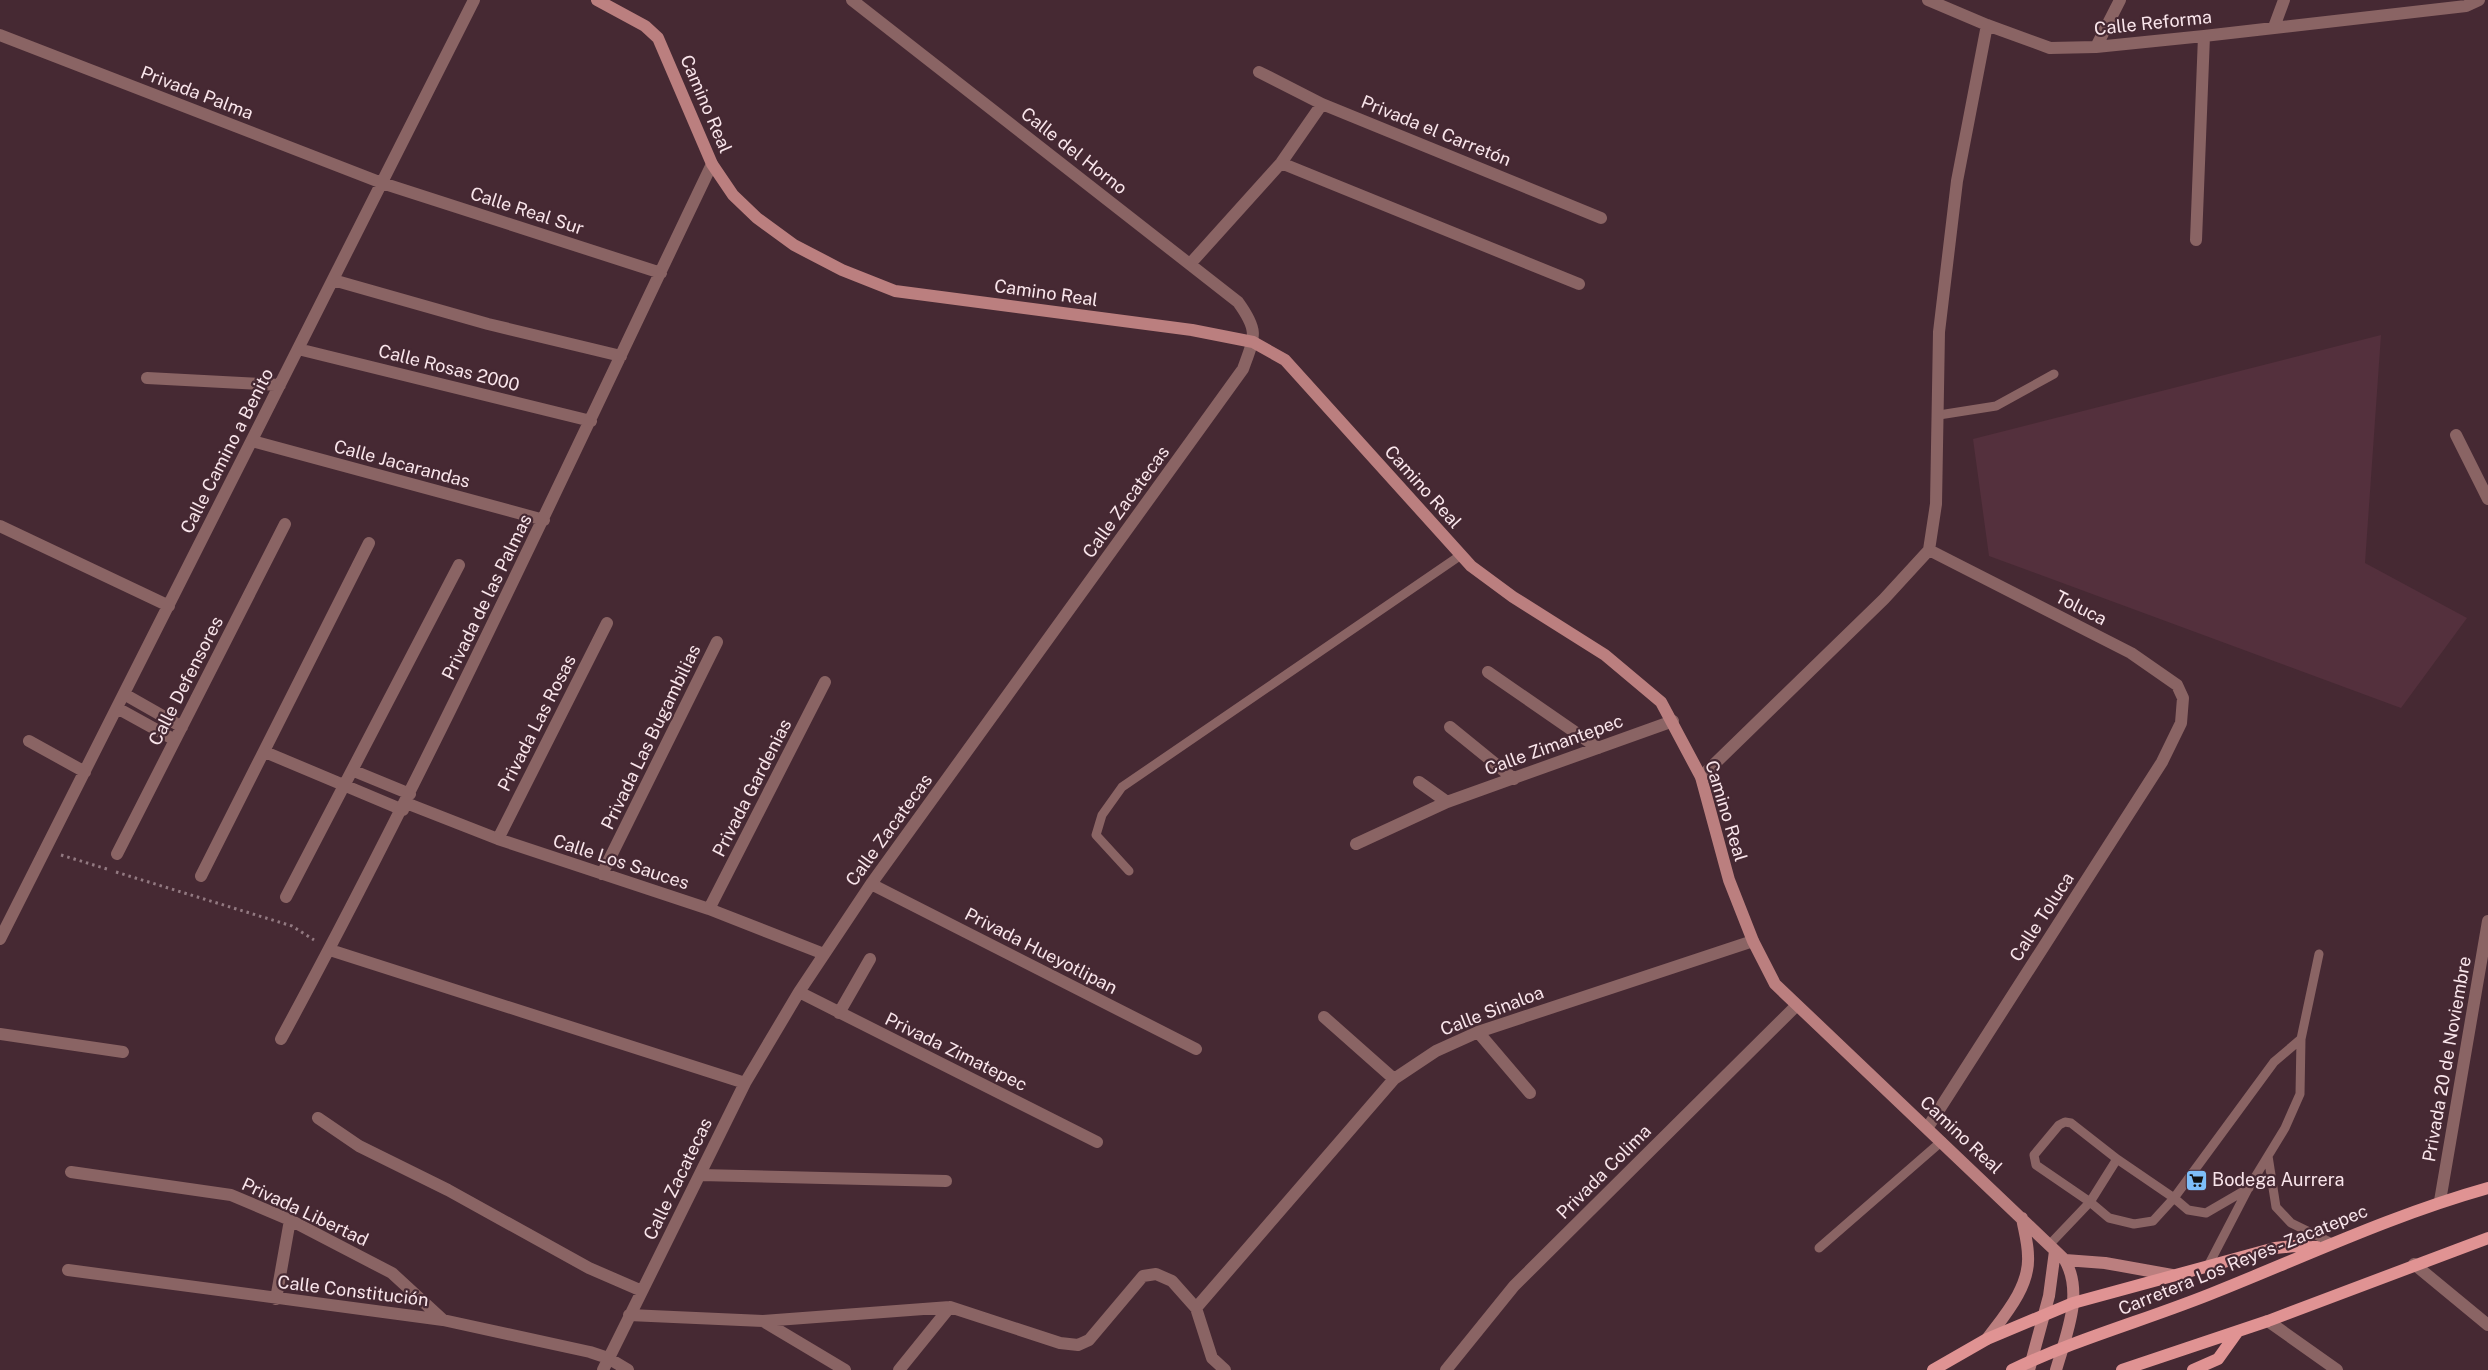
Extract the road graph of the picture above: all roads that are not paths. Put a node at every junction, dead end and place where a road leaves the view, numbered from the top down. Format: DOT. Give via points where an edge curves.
graph roads {
  1 [pos="474,0"];
  2 [pos="852,0"];
  3 [pos="1928,0"];
  4 [pos="2120,0"];
  5 [pos="2284,0"];
  6 [pos="2479,0"];
  7 [pos="601,1"];
  8 [pos="1987,25"];
  9 [pos="2274,27"];
  10 [pos="0,35"];
  11 [pos="2204,36"];
  12 [pos="2096,47"];
  13 [pos="1259,72"];
  14 [pos="1322,104"];
  15 [pos="1281,163"];
  16 [pos="712,164"];
  17 [pos="382,183"];
  18 [pos="1601,218"];
  19 [pos="2196,240"];
  20 [pos="1190,264"];
  21 [pos="661,273"];
  22 [pos="333,280"];
  23 [pos="1579,284"];
  24 [pos="1253,342"];
  25 [pos="298,349"];
  26 [pos="621,356"];
  27 [pos="2054,374"];
  28 [pos="147,378"];
  29 [pos="280,385"];
  30 [pos="1939,415"];
  31 [pos="591,421"];
  32 [pos="2456,435"];
  33 [pos="252,441"];
  34 [pos="2488,499"];
  35 [pos="544,520"];
  36 [pos="285,524"];
  37 [pos="0,526"];
  38 [pos="369,542"];
  39 [pos="1930,550"];
  40 [pos="1461,555"];
  41 [pos="459,565"];
  42 [pos="168,606"];
  43 [pos="607,623"];
  44 [pos="717,642"];
  45 [pos="1488,672"];
  46 [pos="825,682"];
  47 [pos="124,694"];
  48 [pos="117,708"];
  49 [pos="1672,721"];
  50 [pos="2181,723"];
  51 [pos="1450,726"];
  52 [pos="182,727"];
  53 [pos="175,740"];
  54 [pos="29,741"];
  55 [pos="1598,748"];
  56 [pos="265,752"];
  57 [pos="354,771"];
  58 [pos="85,772"];
  59 [pos="1701,777"];
  60 [pos="1514,779"];
  61 [pos="1419,782"];
  62 [pos="346,786"];
  63 [pos="406,802"];
  64 [pos="1448,802"];
  65 [pos="498,839"];
  66 [pos="1356,844"];
  67 [pos="117,854"];
  68 [pos="1129,871"];
  69 [pos="602,874"];
  70 [pos="201,876"];
  71 [pos="871,884"];
  72 [pos="286,897"];
  73 [pos="709,909"];
  74 [pos="6,915"];
  75 [pos="2488,922"];
  76 [pos="0,939"];
  77 [pos="1753,941"];
  78 [pos="330,950"];
  79 [pos="824,954"];
  80 [pos="2319,954"];
  81 [pos="870,959"];
  82 [pos="799,992"];
  83 [pos="1796,1006"];
  84 [pos="838,1013"];
  85 [pos="1324,1017"];
  86 [pos="1478,1032"];
  87 [pos="0,1034"];
  88 [pos="281,1039"];
  89 [pos="2301,1039"];
  90 [pos="1196,1049"];
  91 [pos="123,1052"];
  92 [pos="1394,1079"];
  93 [pos="745,1083"];
  94 [pos="1530,1093"];
  95 [pos="318,1118"];
  96 [pos="1928,1128"];
  97 [pos="1942,1141"];
  98 [pos="1097,1142"];
  99 [pos="2268,1156"];
  100 [pos="2117,1159"];
  101 [pos="71,1172"];
  102 [pos="700,1175"];
  103 [pos="946,1180"];
  104 [pos="2249,1188"];
  105 [pos="2488,1188"];
  106 [pos="2174,1198"];
  107 [pos="2090,1202"];
  108 [pos="2440,1202"];
  109 [pos="2022,1218"];
  110 [pos="290,1220"];
  111 [pos="2488,1238"];
  112 [pos="2326,1245"];
  113 [pos="1819,1248"];
  114 [pos="2053,1248"];
  115 [pos="2065,1260"];
  116 [pos="2209,1264"];
  117 [pos="2414,1264"];
  118 [pos="68,1270"];
  119 [pos="2172,1275"];
  120 [pos="642,1291"];
  121 [pos="276,1299"];
  122 [pos="2073,1303"];
  123 [pos="950,1307"];
  124 [pos="1196,1308"];
  125 [pos="2044,1314"];
  126 [pos="629,1315"];
  127 [pos="443,1320"];
  128 [pos="763,1321"];
  129 [pos="2268,1321"];
  130 [pos="2488,1325"];
  131 [pos="2238,1332"];
  132 [pos="1987,1339"];
  133 [pos="2062,1349"];
  134 [pos="605,1364"];
  135 [pos="2030,1366"];
  136 [pos="628,1370"];
  137 [pos="845,1370"];
  138 [pos="899,1370"];
  139 [pos="1225,1370"];
  140 [pos="1446,1370"];
  141 [pos="1933,1370"];
  142 [pos="2012,1370"];
  143 [pos="2056,1370"];
  144 [pos="2122,1370"];
  145 [pos="2193,1370"];
  146 [pos="2337,1370"];
  1 -- 17 [label="street, Calle Camino a Benito"];
  2 -- 20 [label="street, Calle del Horno"];
  3 -- 8 [label="street, Calle Reforma"];
  4 -- 12 [label="street"];
  5 -- 9 [label="street"];
  6 -- 9 [label="street, Calle Reforma" via="2466,6"];
  7 -- 16 [label="main road, Camino Real" via="646,26 658,38"];
  8 -- 12 [label="street, Calle Reforma" via="2050,48"];
  8 -- 30 [label="street" via="1957,181 1939,332"];
  9 -- 11 [label="street, Calle Reforma"];
  10 -- 17 [label="street, Privada Palma"];
  11 -- 12 [label="street, Calle Reforma"];
  11 -- 19 [label="street"];
  13 -- 14 [label="street, Privada el Carretón"];
  14 -- 15 [label="street"];
  14 -- 18 [label="street, Privada el Carretón"];
  15 -- 20 [label="street"];
  15 -- 23 [label="street"];
  16 -- 21 [label="street, Privada de las Palmas"];
  16 -- 24 [label="main road, Camino Real" via="733,195 757,218 794,245 842,270 894,290 1192,330"];
  17 -- 21 [label="street, Calle Real Sur"];
  17 -- 22 [label="street, Calle Camino a Benito"];
  20 -- 24 [label="street, Calle del Horno" via="1238,302 1252,321"];
  21 -- 26 [label="street, Privada de las Palmas"];
  22 -- 25 [label="street, Calle Camino a Benito"];
  22 -- 26 [label="street" via="488,324"];
  24 -- 40 [label="main road, Camino Real" via="1285,360"];
  24 -- 71 [label="street, Calle Zacatecas" via="1243,368"];
  25 -- 29 [label="street, Calle Camino a Benito"];
  25 -- 31 [label="street, Calle Rosas 2000"];
  26 -- 31 [label="street, Privada de las Palmas"];
  27 -- 30 [label="lane" via="1996,406"];
  28 -- 29 [label="street"];
  29 -- 33 [label="street, Calle Camino a Benito"];
  30 -- 39 [label="street" via="1936,504"];
  31 -- 35 [label="street, Privada de las Palmas"];
  32 -- 34 [label="street"];
  33 -- 35 [label="street, Calle Jacarandas"];
  33 -- 42 [label="street, Calle Camino a Benito"];
  35 -- 63 [label="street, Privada de las Palmas"];
  36 -- 52 [label="street, Calle Defensores"];
  37 -- 42 [label="street"];
  38 -- 56 [label="street"];
  39 -- 50 [label="street, Toluca" via="2131,653 2177,685 2183,698"];
  39 -- 59 [label="street"];
  40 -- 49 [label="main road, Camino Real" via="1513,597 1605,655 1661,702"];
  40 -- 68 [label="lane" via="1122,787 1102,815 1096,835"];
  41 -- 57 [label="street"];
  42 -- 47 [label="street, Calle Camino a Benito"];
  43 -- 65 [label="street, Privada Las Rosas"];
  44 -- 69 [label="street, Privada Las Bugambilias"];
  45 -- 55 [label="street"];
  46 -- 73 [label="street, Privada Gardenias"];
  47 -- 48 [label="street, Calle Camino a Benito"];
  47 -- 52 [label="street"];
  48 -- 53 [label="street"];
  48 -- 58 [label="street, Calle Camino a Benito"];
  49 -- 55 [label="street, Calle Zimantepec"];
  49 -- 59 [label="main road, Camino Real"];
  50 -- 96 [label="street, Calle Toluca" via="2162,762"];
  51 -- 60 [label="street"];
  52 -- 53 [label="street, Calle Defensores"];
  53 -- 67 [label="street, Calle Defensores"];
  54 -- 58 [label="street"];
  55 -- 60 [label="street, Calle Zimantepec"];
  56 -- 62 [label="street"];
  56 -- 70 [label="street"];
  57 -- 62 [label="street"];
  57 -- 63 [label="street"];
  58 -- 74 [label="street, Calle Camino a Benito" via="46,850"];
  59 -- 77 [label="main road, Camino Real" via="1730,880"];
  60 -- 64 [label="street, Calle Zimantepec"];
  61 -- 64 [label="street"];
  62 -- 63 [label="street"];
  62 -- 72 [label="street"];
  63 -- 65 [label="street, Calle Los Sauces"];
  63 -- 78 [label="street, Privada de las Palmas"];
  64 -- 66 [label="street, Calle Zimantepec"];
  65 -- 69 [label="street, Calle Los Sauces"];
  69 -- 73 [label="street, Calle Los Sauces"];
  71 -- 79 [label="street, Calle Zacatecas"];
  71 -- 90 [label="street, Privada Hueyotlipan"];
  73 -- 79 [label="street, Calle Los Sauces"];
  74 -- 76 [label="street"];
  75 -- 108 [label="street, Privada 20 de Noviembre"];
  77 -- 83 [label="main road, Camino Real" via="1775,984"];
  77 -- 86 [label="street, Calle Sinaloa"];
  78 -- 88 [label="street, Privada de las Palmas"];
  78 -- 93 [label="street"];
  79 -- 82 [label="street, Calle Zacatecas"];
  80 -- 89 [label="lane"];
  81 -- 84 [label="street"];
  82 -- 84 [label="street, Privada Zimatepec"];
  82 -- 93 [label="street, Calle Zacatecas"];
  83 -- 96 [label="main road, Camino Real"];
  83 -- 140 [label="street, Privada Colima" via="1514,1286"];
  84 -- 98 [label="street, Privada Zimatepec"];
  85 -- 92 [label="street"];
  86 -- 92 [label="street, Calle Sinaloa" via="1436,1051"];
  86 -- 94 [label="street"];
  87 -- 91 [label="street"];
  89 -- 99 [label="lane" via="2300,1094"];
  89 -- 106 [label="lane" via="2274,1062"];
  92 -- 124 [label="street, Calle Sinaloa"];
  93 -- 102 [label="street, Calle Zacatecas"];
  95 -- 120 [label="street" via="359,1146 448,1190 589,1268"];
  96 -- 97 [label="main road, Camino Real"];
  97 -- 109 [label="main road, Camino Real"];
  97 -- 113 [label="lane"];
  99 -- 104 [label="lane"];
  99 -- 112 [label="lane" via="2276,1207 2291,1223"];
  100 -- 106 [label="lane"];
  100 -- 107 [label="lane"];
  100 -- 107 [label="lane" via="2065,1122 2034,1155 2036,1165"];
  101 -- 110 [label="street, Privada Libertad" via="231,1195"];
  102 -- 103 [label="street"];
  102 -- 120 [label="street, Calle Zacatecas"];
  104 -- 106 [label="lane" via="2206,1213 2188,1210"];
  104 -- 116 [label="lane"];
  105 -- 108 [label="main road, Carretera Los Reyes - Zacatepec"];
  106 -- 107 [label="lane" via="2154,1220 2134,1224 2110,1218"];
  107 -- 114 [label="lane"];
  108 -- 112 [label="main road, Carretera Los Reyes - Zacatepec"];
  109 -- 114 [label="main road, Camino Real"];
  109 -- 132 [label="main road" via="2028,1257 2026,1276 2011,1306"];
  110 -- 121 [label="street"];
  110 -- 127 [label="street, Privada Libertad" via="392,1273"];
  111 -- 117 [label="main road"];
  112 -- 116 [label="main road" via="2275,1248"];
  112 -- 133 [label="main road, Carretera Los Reyes - Zacatepec" via="2218,1292"];
  114 -- 115 [label="main road, Camino Real"];
  114 -- 125 [label="main road" via="2054,1271"];
  115 -- 119 [label="main road" via="2105,1263"];
  115 -- 122 [label="main road, Camino Real" via="2073,1277"];
  116 -- 119 [label="main road"];
  117 -- 129 [label="main road"];
  117 -- 130 [label="street"];
  118 -- 121 [label="street, Calle Constitución"];
  119 -- 122 [label="main road"];
  120 -- 126 [label="street, Calle Zacatecas"];
  121 -- 127 [label="street, Calle Constitución"];
  122 -- 125 [label="main road"];
  122 -- 133 [label="main road, Camino Real"];
  123 -- 124 [label="street" via="1060,1343 1078,1345 1089,1340 1143,1276 1156,1274 1172,1281"];
  123 -- 128 [label="street"];
  123 -- 138 [label="street"];
  124 -- 139 [label="street" via="1212,1358"];
  125 -- 132 [label="main road"];
  125 -- 135 [label="main road"];
  126 -- 128 [label="street"];
  126 -- 134 [label="street, Calle Zacatecas"];
  127 -- 134 [label="street, Calle Constitución" via="590,1352"];
  128 -- 137 [label="street"];
  129 -- 131 [label="main road"];
  129 -- 146 [label="street"];
  131 -- 144 [label="main road"];
  131 -- 145 [label="main road" via="2218,1359"];
  132 -- 141 [label="main road"];
  133 -- 135 [label="main road, Carretera Los Reyes - Zacatepec"];
  133 -- 143 [label="main road, Camino Real"];
  134 -- 136 [label="street, Calle Constitución"];
  135 -- 142 [label="main road, Carretera Los Reyes - Zacatepec"];
}
